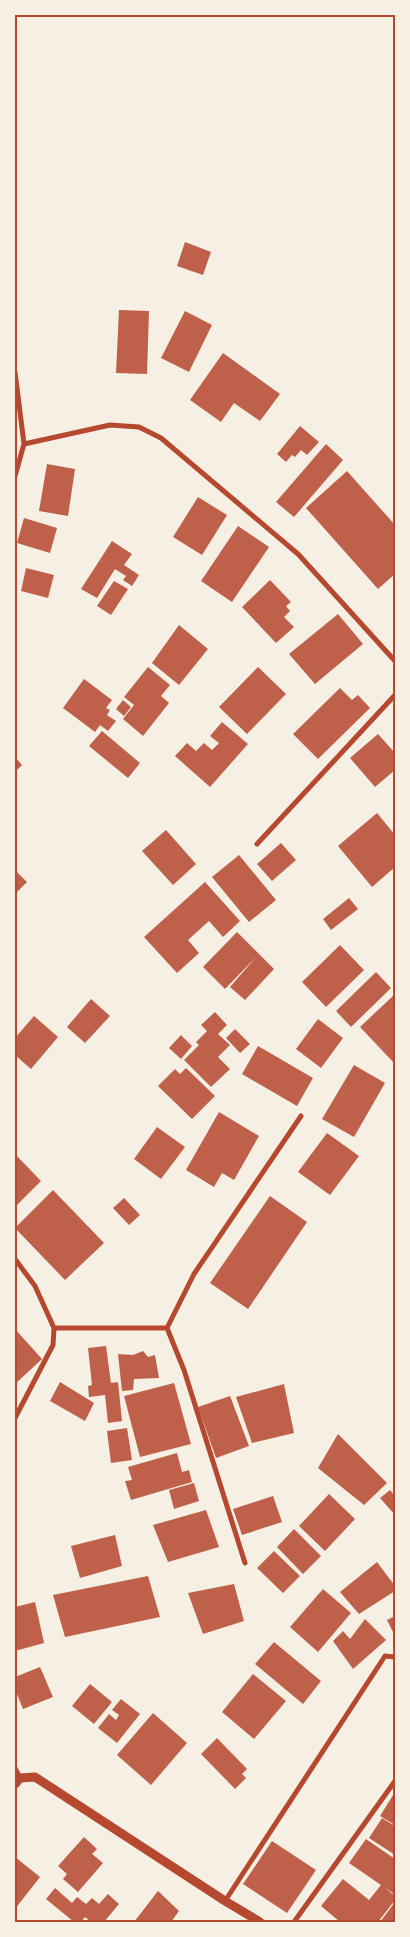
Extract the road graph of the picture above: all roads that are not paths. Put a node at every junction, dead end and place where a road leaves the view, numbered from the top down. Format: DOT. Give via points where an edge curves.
graph roads {
  1 [pos="15,372"];
  2 [pos="24,444"];
  3 [pos="15,476"];
  4 [pos="395,661"];
  5 [pos="395,695"];
  6 [pos="257,844"];
  7 [pos="301,1116"];
  8 [pos="15,1259"];
  9 [pos="54,1328"];
  10 [pos="167,1328"];
  11 [pos="15,1418"];
  12 [pos="244,1563"];
  13 [pos="395,1656"];
  14 [pos="15,1768"];
  15 [pos="17,1781"];
  16 [pos="395,1781"];
  17 [pos="225,1901"];
  18 [pos="260,1922"];
  19 [pos="294,1922"];
  1 -- 2 [label="street"];
  2 -- 3 [label="street"];
  2 -- 4 [label="street" via="110,425 139,427 161,438 298,554"];
  5 -- 6 [label="street"];
  7 -- 10 [label="street" via="194,1274"];
  8 -- 9 [label="street" via="35,1286"];
  9 -- 10 [label="street"];
  9 -- 11 [label="street" via="53,1345"];
  10 -- 12 [label="street" via="184,1370"];
  13 -- 17 [label="street" via="385,1656"];
  14 -- 15 [label="street"];
  15 -- 17 [label="street" via="35,1777"];
  16 -- 19 [label="street"];
  17 -- 18 [label="street"];
}
